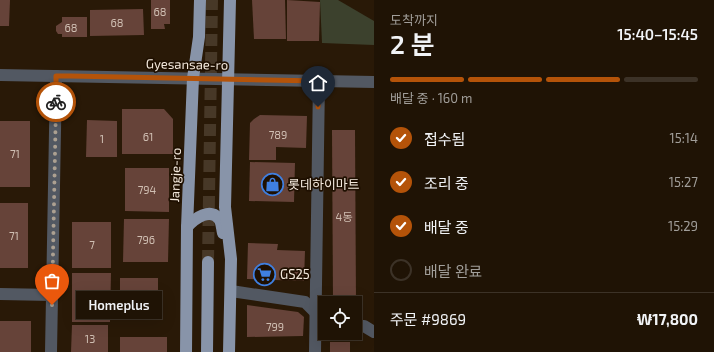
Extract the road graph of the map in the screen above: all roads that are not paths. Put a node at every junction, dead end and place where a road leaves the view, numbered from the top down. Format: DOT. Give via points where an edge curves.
graph roads {
  1 [pos="200,0"];
  2 [pos="230,0"];
  3 [pos="0,75"];
  4 [pos="56,76"];
  5 [pos="193,78"];
  6 [pos="228,79"];
  7 [pos="319,81"];
  8 [pos="374,82"];
  9 [pos="187,227"];
  10 [pos="231,259"];
  11 [pos="208,262"];
  12 [pos="231,291"];
  13 [pos="0,294"];
  14 [pos="52,295"];
  15 [pos="315,313"];
  16 [pos="318,316"];
  17 [pos="362,326"];
  18 [pos="374,332"];
  19 [pos="51,352"];
  20 [pos="186,352"];
  21 [pos="207,352"];
  22 [pos="230,352"];
  23 [pos="315,352"];
  1 -- 5 [label="main road, Jangje-ro" via="199,37"];
  2 -- 6 [label="main road"];
  3 -- 4 [label="street, Gyesansae-ro"];
  4 -- 5 [label="street, Gyesansae-ro"];
  4 -- 14 [label="street"];
  5 -- 6 [label="street, Gyesansae-ro"];
  5 -- 9 [label="main road, Jangje-ro"];
  6 -- 7 [label="street, Gyesansae-ro"];
  6 -- 10 [label="main road" via="225,207"];
  7 -- 8 [label="street, Gyesansae-ro"];
  7 -- 15 [label="street"];
  9 -- 10 [label="main road" via="194,219 204,214 213,215 220,220"];
  9 -- 20 [label="main road, Jangje-ro"];
  10 -- 12 [label="main road"];
  11 -- 21 [label="main road"];
  12 -- 15 [label="street" via="305,302"];
  12 -- 22 [label="main road"];
  13 -- 14 [label="street"];
  14 -- 19 [label="street"];
  15 -- 16 [label="street"];
  15 -- 23 [label="street"];
  17 -- 18 [label="street"];
}
